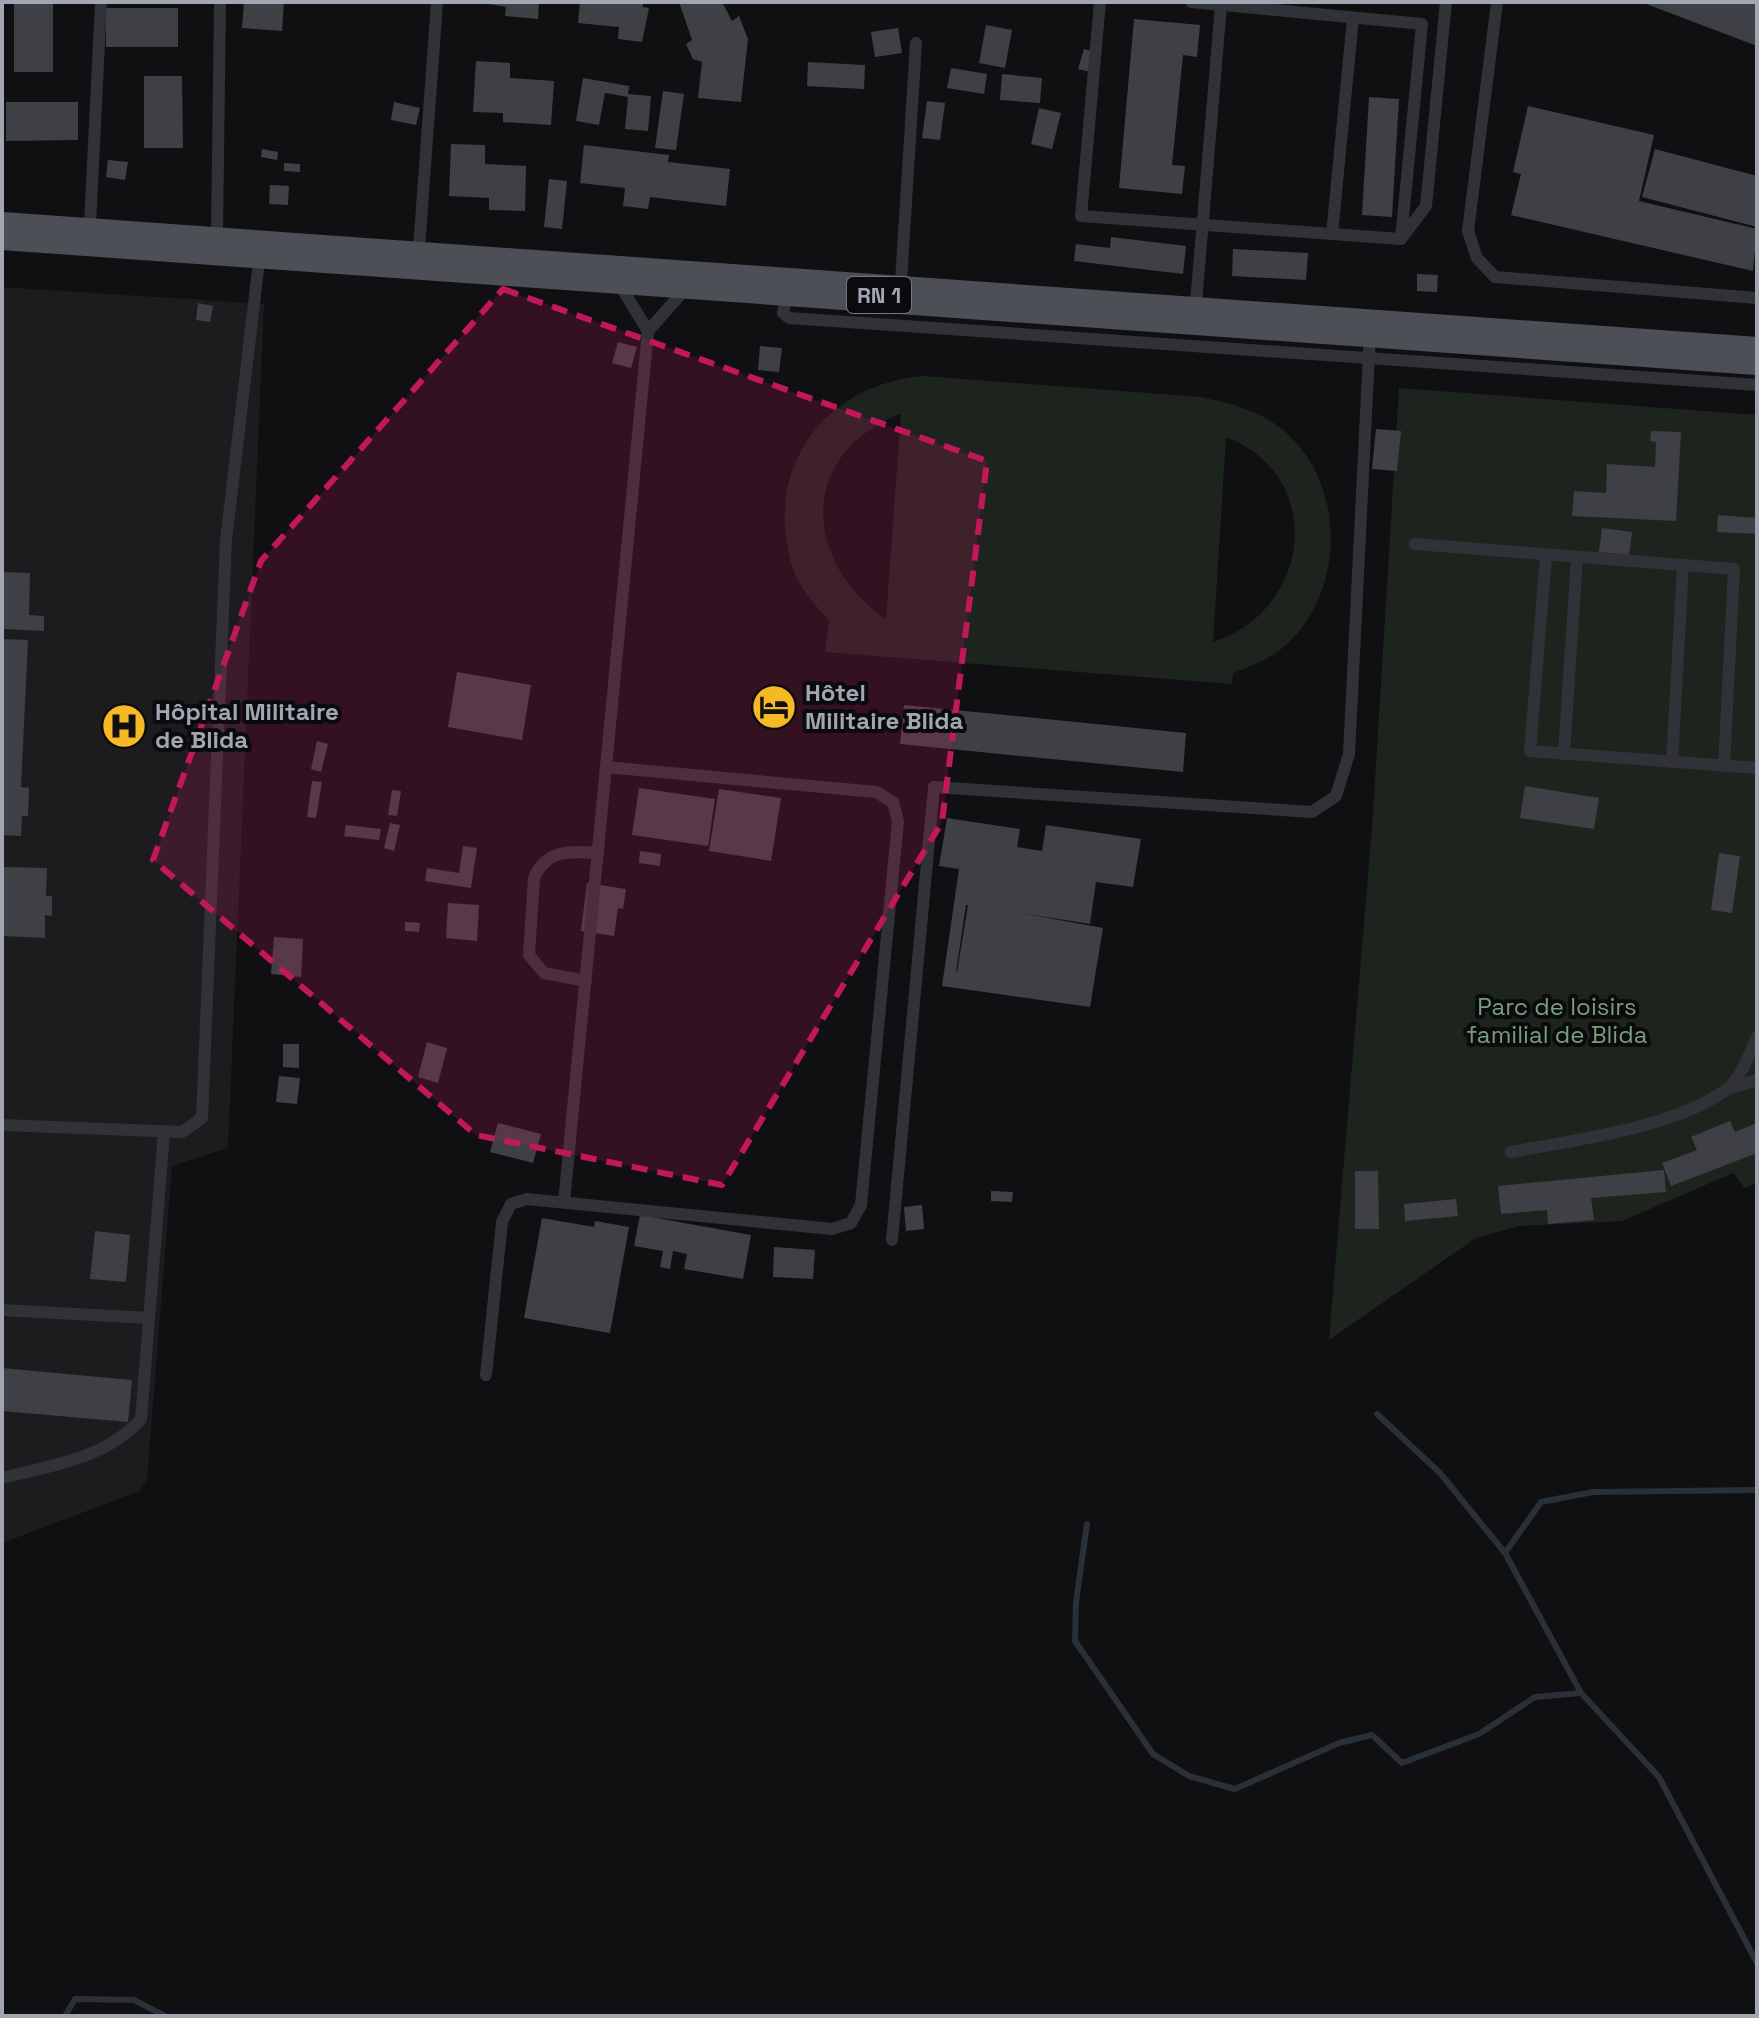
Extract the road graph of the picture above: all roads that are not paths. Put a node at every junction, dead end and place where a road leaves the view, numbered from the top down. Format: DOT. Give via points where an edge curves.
graph roads {
  1 [pos="101,2"];
  2 [pos="220,2"];
  3 [pos="437,2"];
  4 [pos="1100,2"];
  5 [pos="1191,2"];
  6 [pos="1446,2"];
  7 [pos="1497,2"];
  8 [pos="1221,5"];
  9 [pos="1353,18"];
  10 [pos="916,43"];
  11 [pos="2,218"];
  12 [pos="90,225"];
  13 [pos="1203,225"];
  14 [pos="2,231"];
  15 [pos="217,234"];
  16 [pos="1332,234"];
  17 [pos="1401,239"];
  18 [pos="419,248"];
  19 [pos="261,250"];
  20 [pos="615,276"];
  21 [pos="692,282"];
  22 [pos="901,282"];
  23 [pos="1757,298"];
  24 [pos="1196,303"];
  25 [pos="648,331"];
  26 [pos="1757,343"];
  27 [pos="1369,344"];
  28 [pos="1757,356"];
  29 [pos="1757,385"];
  30 [pos="1415,544"];
  31 [pos="1546,556"];
  32 [pos="1577,558"];
  33 [pos="1683,565"];
  34 [pos="1564,754"];
  35 [pos="1672,762"];
  36 [pos="1724,766"];
  37 [pos="606,767"];
  38 [pos="1757,768"];
  39 [pos="598,853"];
  40 [pos="586,981"];
  41 [pos="1757,1037"];
  42 [pos="1757,1080"];
  43 [pos="1728,1089"];
  44 [pos="2,1125"];
  45 [pos="164,1132"];
  46 [pos="1511,1152"];
  47 [pos="564,1202"];
  48 [pos="892,1240"];
  49 [pos="2,1310"];
  50 [pos="149,1318"];
  51 [pos="486,1375"];
  52 [pos="2,1478"];
  1 -- 12 [label="lane"];
  2 -- 15 [label="lane"];
  3 -- 18 [label="lane"];
  4 -- 13 [label="lane" via="1081,216"];
  5 -- 8 [label="lane"];
  6 -- 17 [label="lane" via="1426,206"];
  7 -- 23 [label="lane" via="1468,231 1477,258 1495,277"];
  8 -- 9 [label="lane"];
  8 -- 13 [label="lane"];
  9 -- 16 [label="lane"];
  9 -- 17 [label="lane" via="1422,24"];
  10 -- 22 [label="lane"];
  11 -- 12 [label="main road, RN 1"];
  12 -- 15 [label="main road, RN 1"];
  13 -- 16 [label="lane"];
  13 -- 24 [label="lane"];
  14 -- 19 [label="main road, RN 1"];
  15 -- 18 [label="main road, RN 1"];
  16 -- 17 [label="lane"];
  18 -- 22 [label="main road, RN 1"];
  19 -- 20 [label="main road, RN 1"];
  19 -- 45 [label="lane" via="226,540 202,1118 182,1132"];
  20 -- 21 [label="main road, RN 1"];
  20 -- 25 [label="lane"];
  21 -- 25 [label="lane"];
  21 -- 27 [label="main road, RN 1"];
  22 -- 24 [label="main road, RN 1"];
  24 -- 26 [label="main road, RN 1"];
  25 -- 37 [label="lane"];
  27 -- 28 [label="main road, RN 1"];
  27 -- 29 [label="lane"];
  27 -- 48 [label="lane" via="1349,754 1336,796 1312,812 934,787"];
  30 -- 31 [label="lane"];
  31 -- 32 [label="lane"];
  31 -- 34 [label="lane" via="1530,751"];
  32 -- 33 [label="lane"];
  32 -- 34 [label="lane"];
  33 -- 35 [label="lane"];
  33 -- 36 [label="lane" via="1734,569"];
  34 -- 35 [label="lane"];
  35 -- 36 [label="lane"];
  36 -- 38 [label="lane"];
  37 -- 39 [label="lane"];
  37 -- 47 [label="lane" via="885,795 893,802 898,821 891,902 861,1205 851,1223 832,1229"];
  39 -- 40 [label="lane"];
  39 -- 40 [label="lane" via="553,855 534,878 529,955 544,973"];
  40 -- 47 [label="lane"];
  41 -- 43 [label="lane"];
  42 -- 43 [label="lane"];
  43 -- 46 [label="lane" via="1695,1107 1612,1133"];
  44 -- 45 [label="lane"];
  45 -- 50 [label="lane"];
  47 -- 51 [label="lane" via="527,1199 505,1210"];
  49 -- 50 [label="lane"];
  50 -- 52 [label="lane" via="141,1419 125,1437 100,1452"];
}
